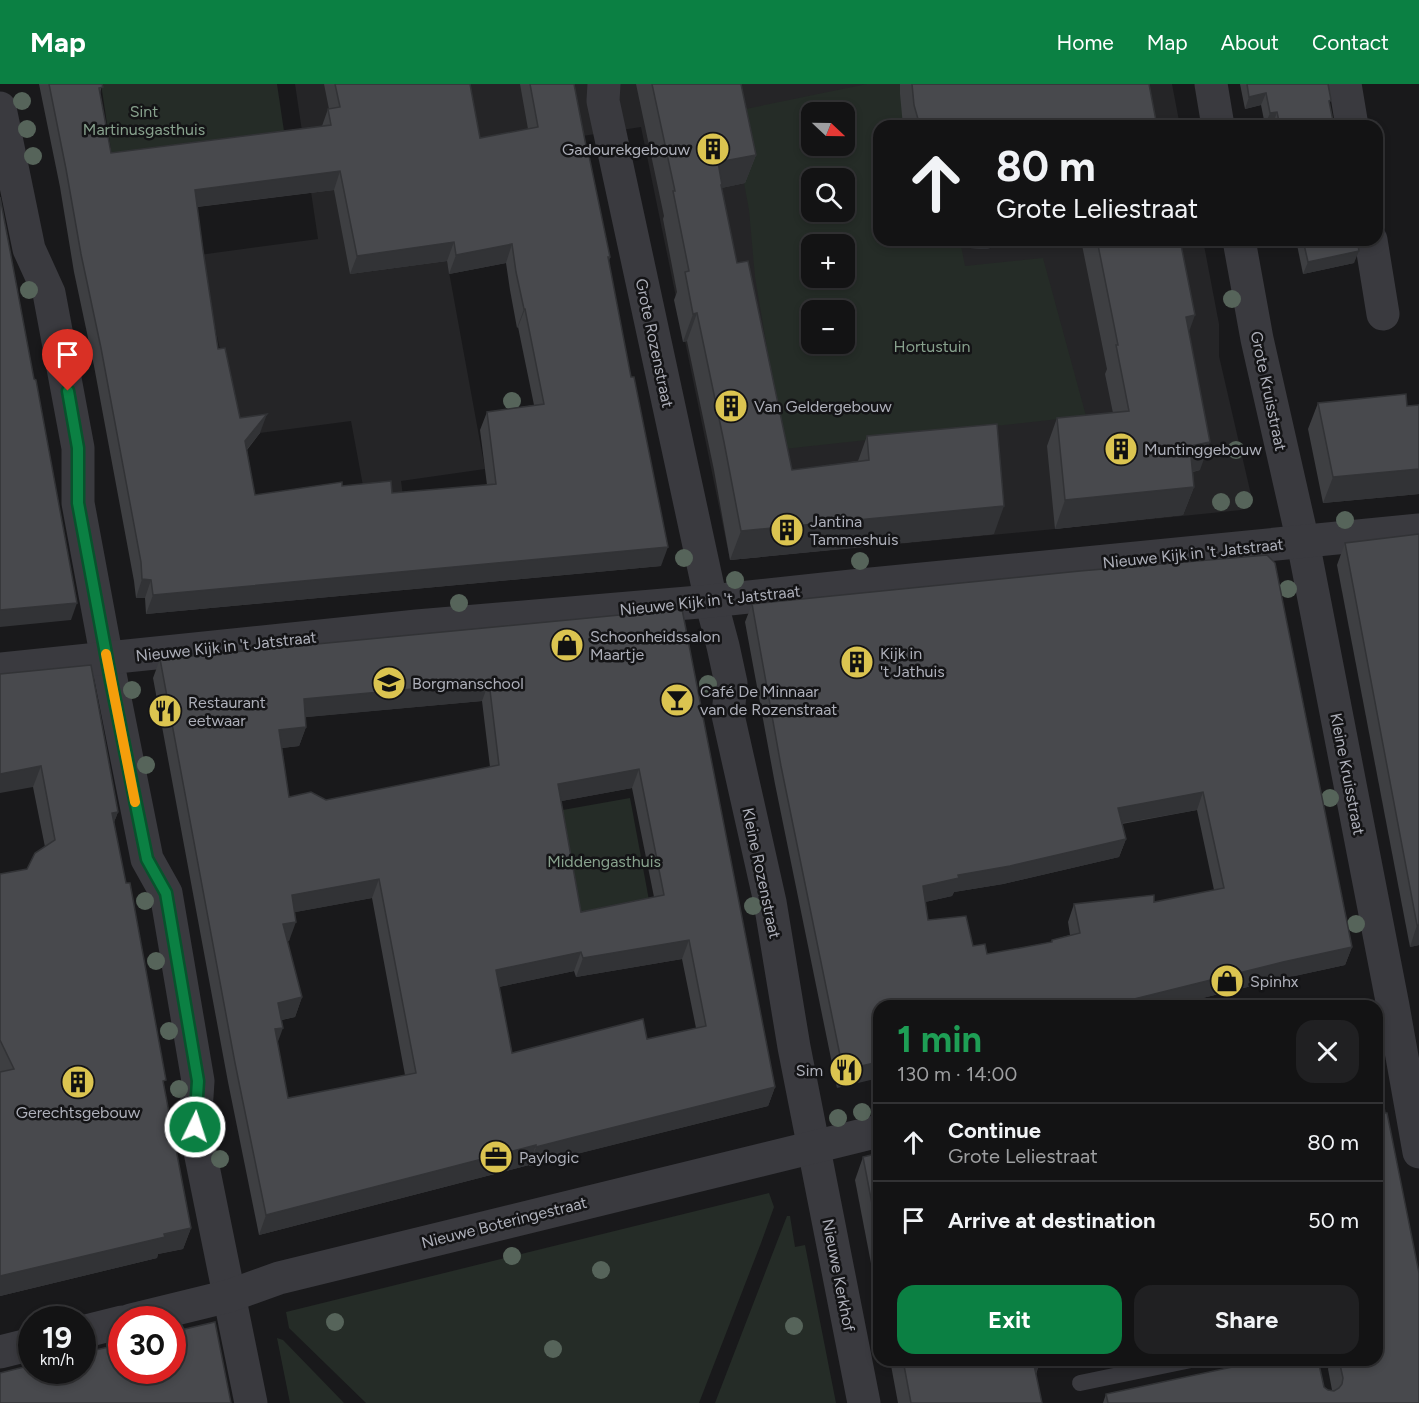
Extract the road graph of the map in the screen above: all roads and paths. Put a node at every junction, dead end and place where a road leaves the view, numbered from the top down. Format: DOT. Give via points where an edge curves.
graph roads {
  1 [pos="604,84"];
  2 [pos="1210,84"];
  3 [pos="1345,84"];
  4 [pos="0,108"];
  5 [pos="1217,120"];
  6 [pos="1351,120"];
  7 [pos="1240,246"];
  8 [pos="1372,246"];
  9 [pos="1383,314"];
  10 [pos="1419,530"];
  11 [pos="1303,542"];
  12 [pos="711,602"];
  13 [pos="107,659"];
  14 [pos="0,669"];
  15 [pos="1396,1005"];
  16 [pos="873,1132"];
  17 [pos="814,1146"];
  18 [pos="1419,1152"];
  19 [pos="229,1296"];
  20 [pos="186,1307"];
  21 [pos="18,1348"];
  22 [pos="0,1352"];
  23 [pos="1162,1366"];
  24 [pos="1080,1383"];
  25 [pos="251,1403"];
  26 [pos="864,1403"];
  1 -- 12 [label="street, Grote Rozenstraat" via="603,101"];
  2 -- 5 [label="street"];
  3 -- 6 [label="street"];
  4 -- 13 [label="street" via="29,249 49,293 61,353 78,448 78,503"];
  7 -- 11 [label="street, Grote Kruisstraat"];
  8 -- 9 [label="street"];
  10 -- 11 [label="street, Nieuwe Kijk in 't Jatstraat"];
  11 -- 12 [label="street, Nieuwe Kijk in 't Jatstraat"];
  11 -- 15 [label="street, Kleine Kruisstraat"];
  12 -- 13 [label="street, Nieuwe Kijk in 't Jatstraat" via="417,626"];
  12 -- 17 [label="street, Kleine Rozenstraat" via="731,683 728,715 770,902"];
  13 -- 14 [label="street, Nieuwe Kijk in 't Jatstraat"];
  13 -- 19 [label="street" via="147,859 166,893 198,1081 195,1127"];
  15 -- 18 [label="street, Kleine Kruisstraat"];
  16 -- 17 [label="street, Nieuwe Boteringestraat"];
  17 -- 19 [label="street, Nieuwe Boteringestraat" via="279,1278"];
  17 -- 26 [label="street, Nieuwe Kerkhof"];
  19 -- 20 [label="street, Nieuwe Boteringestraat"];
  19 -- 25 [label="street"];
  21 -- 22 [label="street"];
  23 -- 24 [label="lane"];
}
